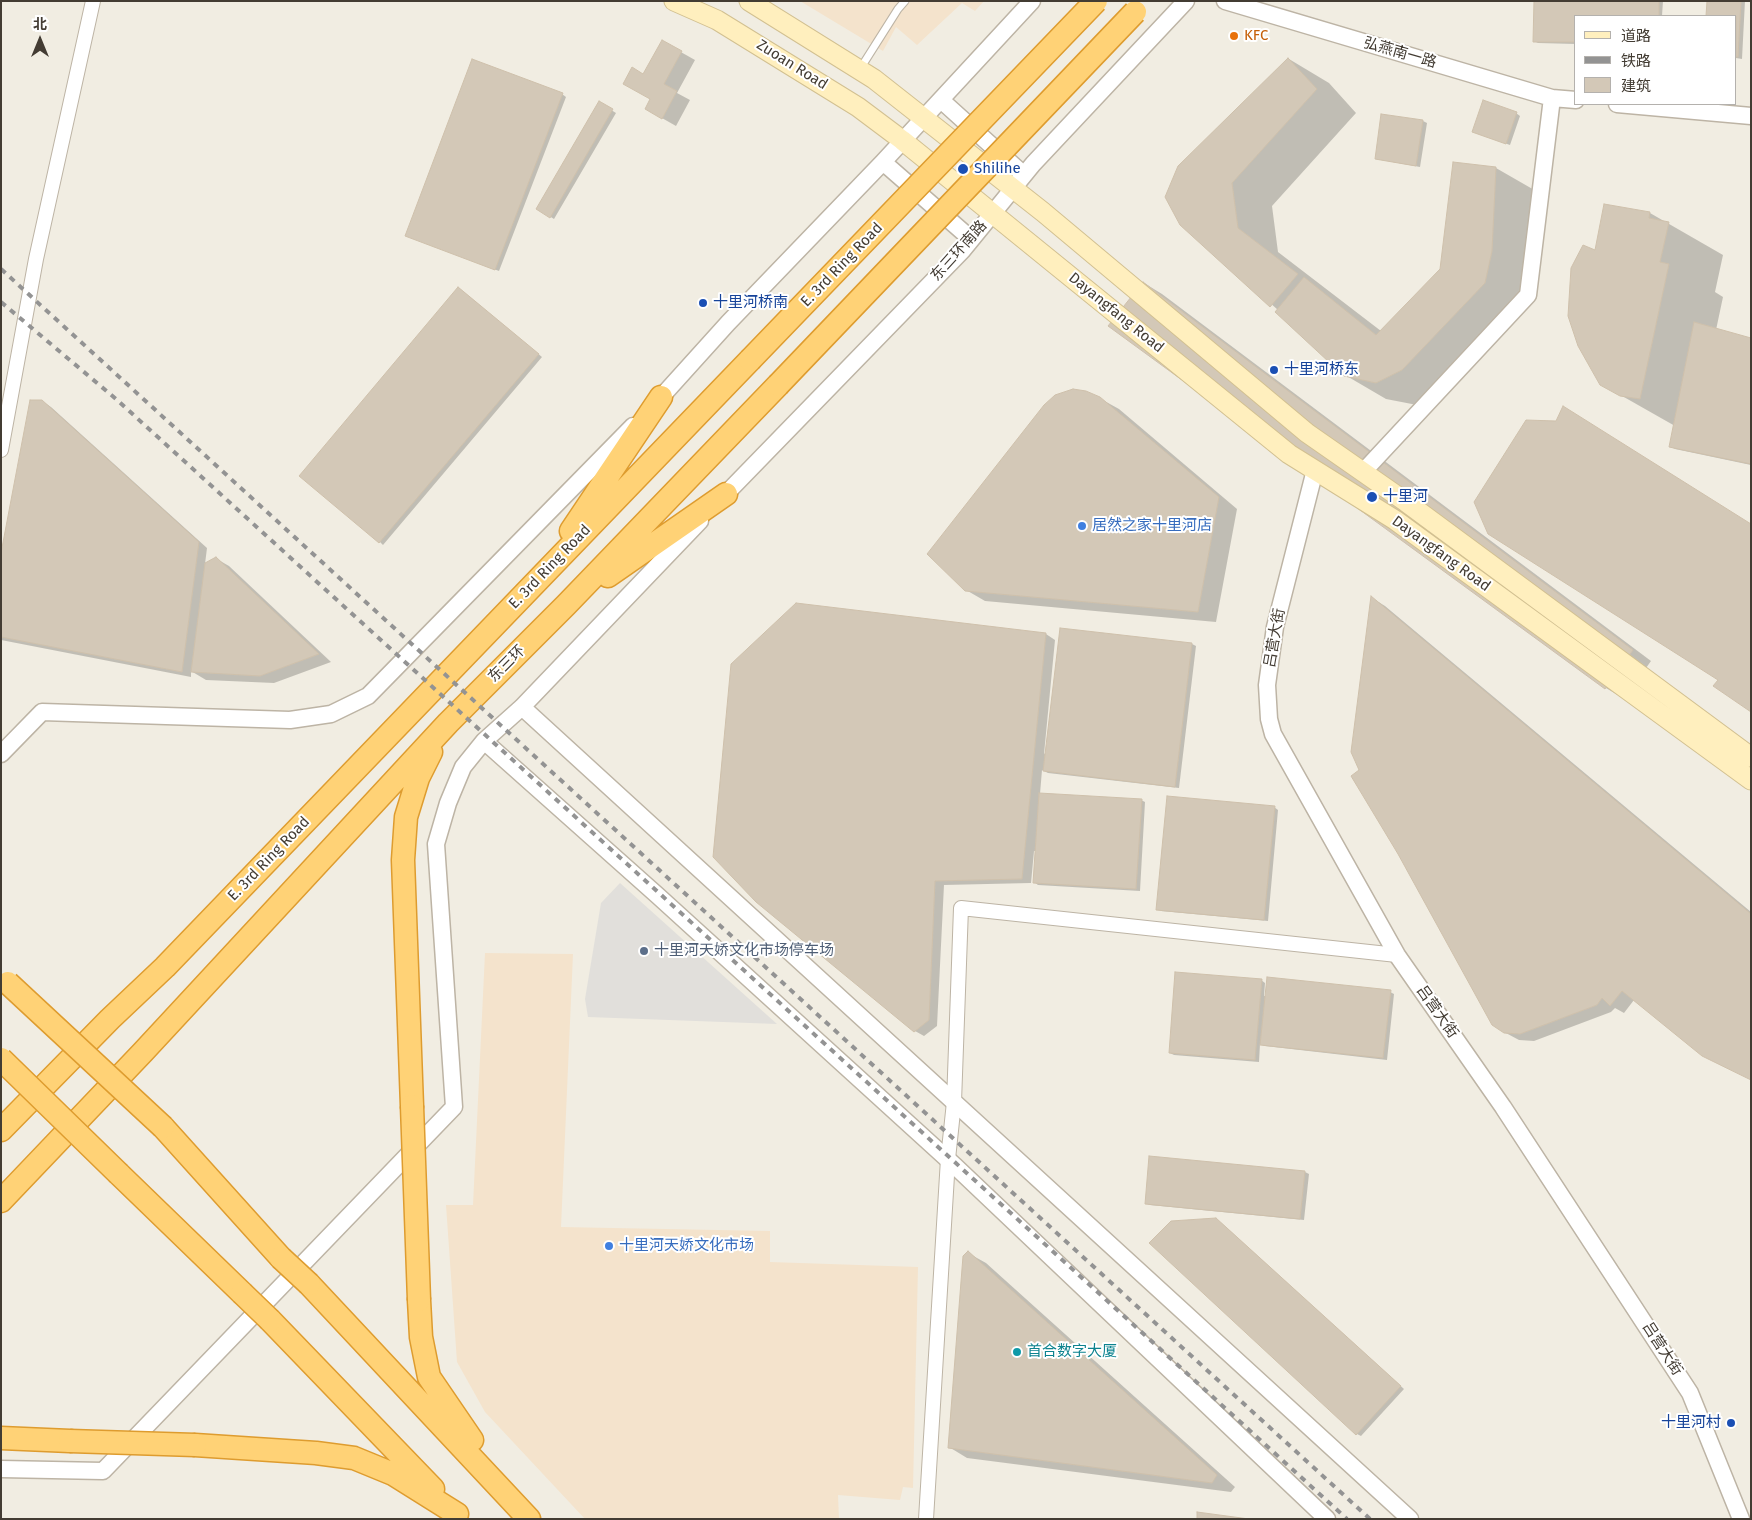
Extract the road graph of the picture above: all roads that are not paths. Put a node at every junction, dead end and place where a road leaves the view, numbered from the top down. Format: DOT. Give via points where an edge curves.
graph roads {
  1 [pos="93,1"];
  2 [pos="674,1"];
  3 [pos="749,1"];
  4 [pos="905,1"];
  5 [pos="1032,1"];
  6 [pos="1096,1"];
  7 [pos="1186,1"];
  8 [pos="1225,1"];
  9 [pos="1139,7"];
  10 [pos="860,70"];
  11 [pos="1552,98"];
  12 [pos="941,100"];
  13 [pos="1574,100"];
  14 [pos="1628,105"];
  15 [pos="1751,116"];
  16 [pos="924,118"];
  17 [pos="902,140"];
  18 [pos="883,162"];
  19 [pos="1019,182"];
  20 [pos="993,213"];
  21 [pos="972,239"];
  22 [pos="661,397"];
  23 [pos="1,450"];
  24 [pos="1316,470"];
  25 [pos="1363,472"];
  26 [pos="726,494"];
  27 [pos="537,581"];
  28 [pos="566,605"];
  29 [pos="522,707"];
  30 [pos="448,723"];
  31 [pos="484,741"];
  32 [pos="3,750"];
  33 [pos="1751,757"];
  34 [pos="1751,780"];
  35 [pos="1397,955"];
  36 [pos="5,982"];
  37 [pos="1,1059"];
  38 [pos="954,1102"];
  39 [pos="1,1130"];
  40 [pos="948,1159"];
  41 [pos="1,1201"];
  42 [pos="1,1438"];
  43 [pos="1,1469"];
  44 [pos="459,1517"];
  45 [pos="530,1519"];
  46 [pos="926,1519"];
  47 [pos="1327,1519"];
  48 [pos="1410,1519"];
  49 [pos="1741,1519"];
  1 -- 23 [label="street" via="36,259"];
  2 -- 17 [label="main road, Zuoan Road" via="717,20 772,52 858,107"];
  3 -- 10 [label="main road"];
  4 -- 10 [label="lane"];
  5 -- 12 [label="street"];
  6 -- 27 [label="highway, E. 3rd Ring Road, bridge"];
  7 -- 19 [label="street, 东三环南路"];
  8 -- 11 [label="street, 弘燕南一路"];
  9 -- 28 [label="highway, bridge"];
  10 -- 16 [label="main road"];
  11 -- 13 [label="street, 弘燕南一路"];
  11 -- 25 [label="street" via="1528,295"];
  12 -- 16 [label="street"];
  12 -- 19 [label="street"];
  14 -- 15 [label="street"];
  16 -- 17 [label="street"];
  16 -- 19 [label="main road, Dayangfang Road"];
  17 -- 18 [label="street"];
  17 -- 20 [label="main road, Zuoan Road"];
  18 -- 21 [label="street"];
  18 -- 22 [label="street"];
  19 -- 20 [label="street, 东三环南路"];
  19 -- 25 [label="main road, Dayangfang Road" via="1306,433"];
  20 -- 21 [label="street, 东三环南路"];
  20 -- 24 [label="main road, Dayangfang Road" via="1289,454"];
  21 -- 26 [label="street, 东三环南路"];
  22 -- 27 [label="highway"];
  22 -- 32 [label="street" via="368,696 331,714 290,720 42,712"];
  24 -- 34 [label="main road, Dayangfang Road" via="1395,520"];
  24 -- 35 [label="street, 吕营大街" via="1275,627 1267,685 1269,719 1273,734"];
  25 -- 33 [label="main road, Dayangfang Road"];
  26 -- 28 [label="highway"];
  26 -- 29 [label="street, 东三环南路"];
  27 -- 39 [label="highway, E. 3rd Ring Road" via="172,960"];
  28 -- 30 [label="highway, 东三环"];
  29 -- 31 [label="street, 东三环南路"];
  29 -- 38 [label="street"];
  30 -- 41 [label="highway"];
  30 -- 45 [label="highway, bridge" via="418,778 406,817 403,860 420,1337 429,1376 455,1418"];
  31 -- 40 [label="street"];
  31 -- 43 [label="street, 东三环南路" via="463,767 436,844 454,1107 103,1471"];
  35 -- 38 [label="street" via="961,908"];
  35 -- 49 [label="street, 吕营大街" via="1503,1107 1690,1393"];
  36 -- 45 [label="highway, bridge" via="163,1127 281,1258"];
  37 -- 44 [label="highway, bridge" via="270,1320"];
  38 -- 40 [label="street"];
  38 -- 48 [label="street"];
  40 -- 46 [label="street"];
  40 -- 47 [label="street"];
  42 -- 44 [label="highway, bridge" via="195,1445 316,1452 354,1458 393,1474"];
}
